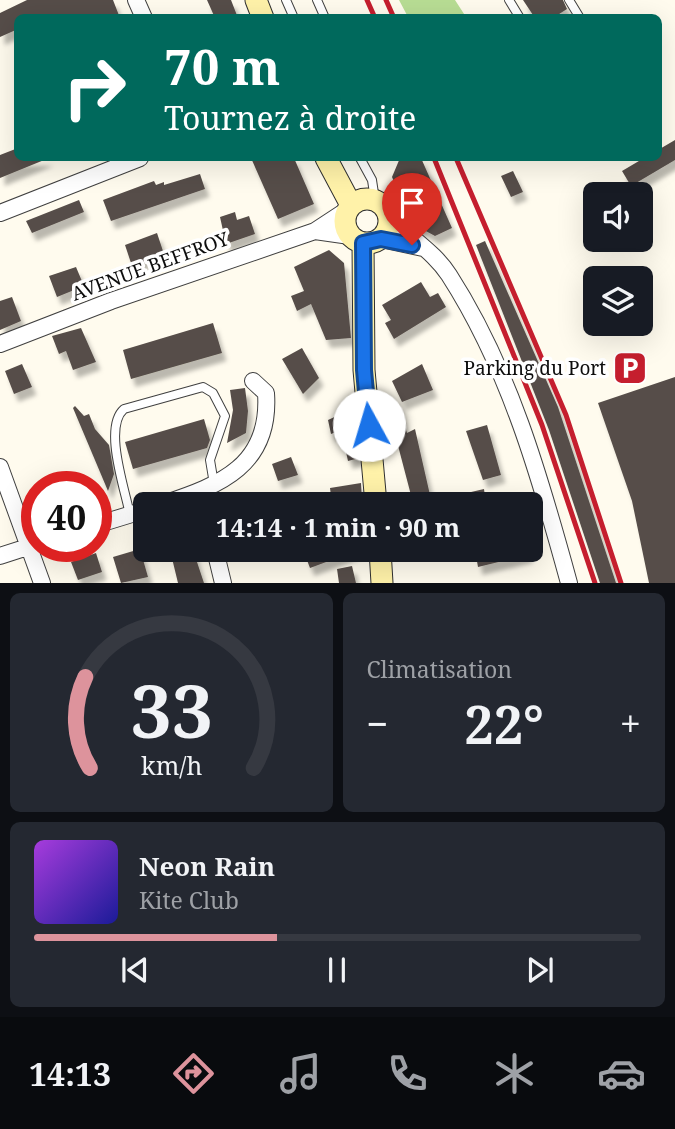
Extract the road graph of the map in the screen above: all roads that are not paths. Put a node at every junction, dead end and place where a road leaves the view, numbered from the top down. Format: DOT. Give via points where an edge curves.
graph roads {
  1 [pos="132,161"];
  2 [pos="328,161"];
  3 [pos="365,161"];
  4 [pos="382,207"];
  5 [pos="349,208"];
  6 [pos="0,214"];
  7 [pos="315,232"];
  8 [pos="365,239"];
  9 [pos="430,250"];
  10 [pos="0,344"];
  11 [pos="254,381"];
  12 [pos="0,467"];
  13 [pos="207,492"];
  14 [pos="210,492"];
  15 [pos="375,492"];
  16 [pos="133,498"];
  17 [pos="133,513"];
  18 [pos="21,517"];
  19 [pos="112,520"];
  20 [pos="21,549"];
  21 [pos="0,556"];
  22 [pos="37,562"];
  23 [pos="218,562"];
  24 [pos="381,562"];
  25 [pos="42,583"];
  26 [pos="223,583"];
  27 [pos="382,583"];
  28 [pos="569,583"];
  1 -- 6 [label="street"];
  2 -- 5 [label="street"];
  3 -- 4 [label="lane"];
  4 -- 5 [label="street" via="362,199"];
  4 -- 8 [label="street" via="389,228"];
  4 -- 9 [label="street"];
  5 -- 7 [label="street"];
  5 -- 8 [label="street" via="345,222"];
  7 -- 8 [label="street"];
  7 -- 10 [label="street, AVENUE BEFFROY"];
  8 -- 9 [label="street"];
  8 -- 15 [label="street" via="364,370"];
  9 -- 28 [label="street" via="449,274 513,406 542,482"];
  11 -- 14 [label="street" via="266,393 266,420 250,457"];
  12 -- 18 [label="street"];
  13 -- 16 [label="lane" via="210,460 225,416 213,393 203,387 124,409 117,415 113,430"];
  17 -- 19 [label="street"];
  20 -- 21 [label="street"];
  22 -- 25 [label="street"];
  23 -- 26 [label="street"];
  24 -- 27 [label="street"];
}
